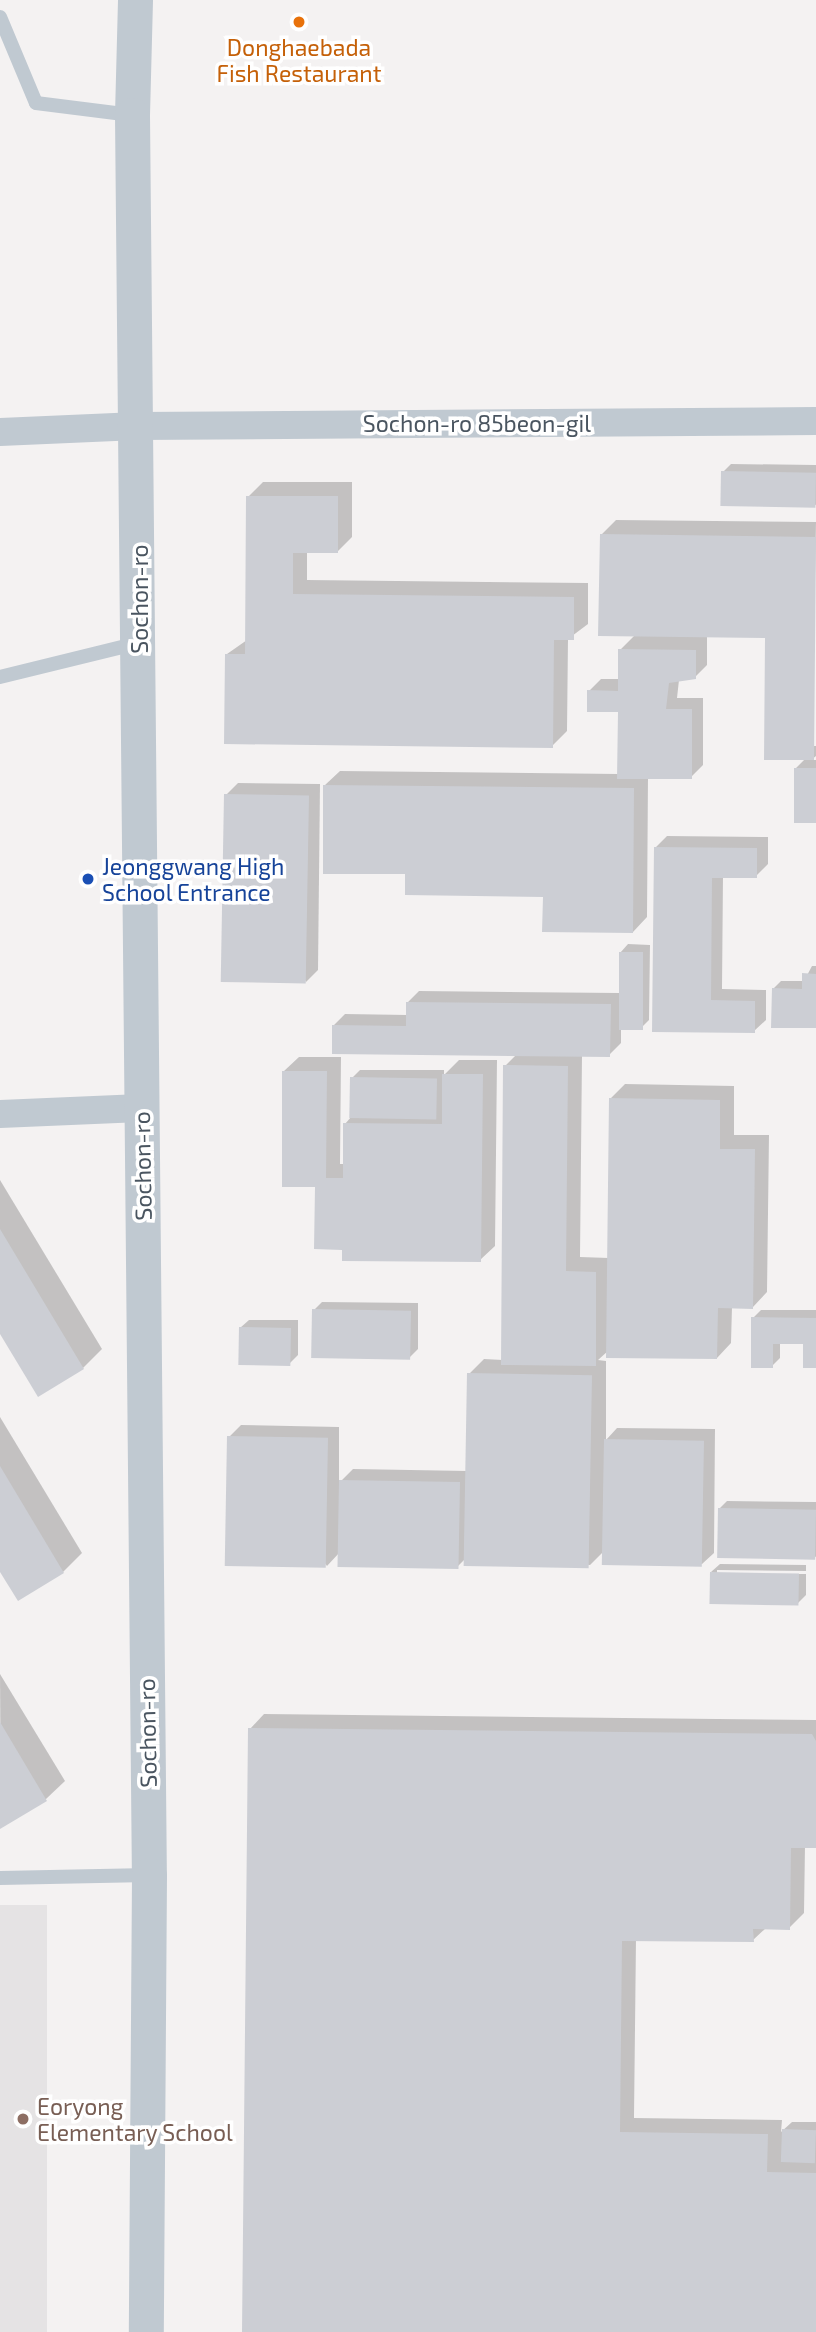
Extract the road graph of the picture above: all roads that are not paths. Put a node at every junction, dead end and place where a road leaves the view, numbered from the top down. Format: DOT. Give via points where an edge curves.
graph roads {
  1 [pos="135,0"];
  2 [pos="0,17"];
  3 [pos="132,115"];
  4 [pos="816,421"];
  5 [pos="138,426"];
  6 [pos="0,432"];
  7 [pos="139,642"];
  8 [pos="0,677"];
  9 [pos="141,1108"];
  10 [pos="0,1114"];
  11 [pos="149,1875"];
  12 [pos="0,1878"];
  13 [pos="146,2332"];
  1 -- 3 [label="street, Sochon-ro"];
  2 -- 3 [label="lane" via="36,103"];
  3 -- 5 [label="street, Sochon-ro"];
  4 -- 5 [label="street, Sochon-ro 85beon-gil"];
  5 -- 6 [label="street, Sochon-ro 85beon-gil"];
  5 -- 7 [label="street, Sochon-ro"];
  7 -- 8 [label="lane"];
  7 -- 9 [label="street, Sochon-ro"];
  9 -- 10 [label="street"];
  9 -- 11 [label="street, Sochon-ro"];
  11 -- 12 [label="lane"];
  11 -- 13 [label="street, Sochon-ro"];
}
